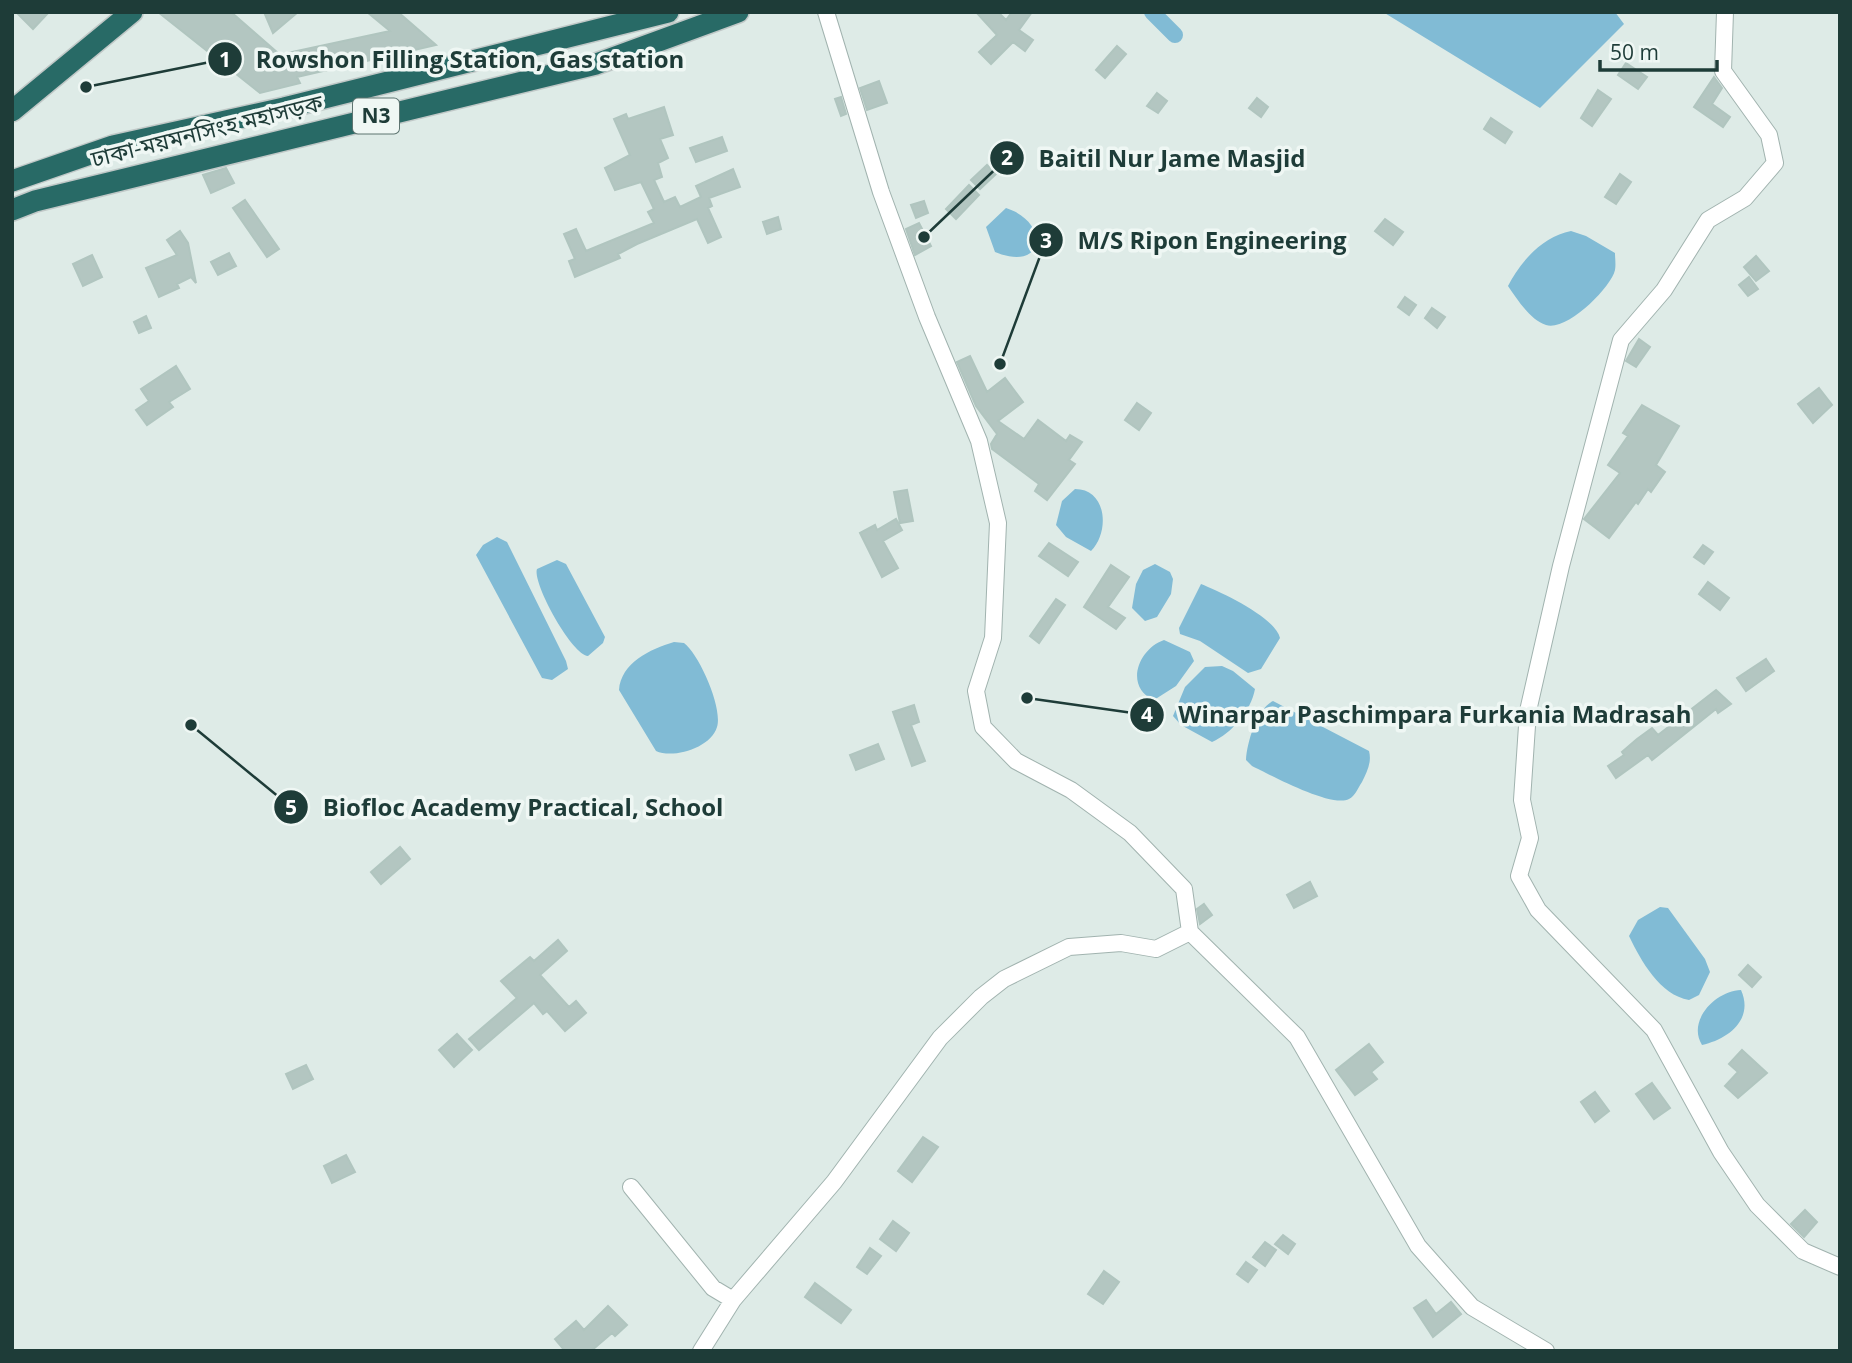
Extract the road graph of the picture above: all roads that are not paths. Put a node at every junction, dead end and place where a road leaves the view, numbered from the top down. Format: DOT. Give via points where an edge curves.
graph roads {
  1 [pos="132,12"];
  2 [pos="668,12"];
  3 [pos="738,12"];
  4 [pos="826,12"];
  5 [pos="1725,12"];
  6 [pos="12,111"];
  7 [pos="12,181"];
  8 [pos="12,210"];
  9 [pos="1190,932"];
  10 [pos="631,1187"];
  11 [pos="1840,1267"];
  12 [pos="733,1300"];
  13 [pos="701,1351"];
  14 [pos="1546,1351"];
  1 -- 6 [label="highway"];
  2 -- 7 [label="highway, ঢাকা-ময়মনসিংহ মহাসড়ক / N3" via="113,146"];
  3 -- 8 [label="highway, ঢাকা-ময়মনসিংহ মহাসড়ক / N3" via="596,64 48,197"];
  4 -- 9 [label="street" via="881,192 979,441 995,509 993,638 976,691 983,727 1016,761 1071,790 1130,833 1184,889"];
  5 -- 11 [label="street" via="1723,71 1769,135 1775,163 1745,198 1708,220 1664,290 1621,340 1528,711 1522,800 1531,838 1519,876 1538,910 1654,1030 1721,1152 1757,1205 1803,1251"];
  9 -- 12 [label="street" via="1156,949 1121,943 1069,947 997,985 940,1038 834,1182"];
  9 -- 14 [label="street" via="1297,1037 1418,1246 1472,1307"];
  10 -- 12 [label="street" via="713,1288"];
  12 -- 13 [label="street"];
}
